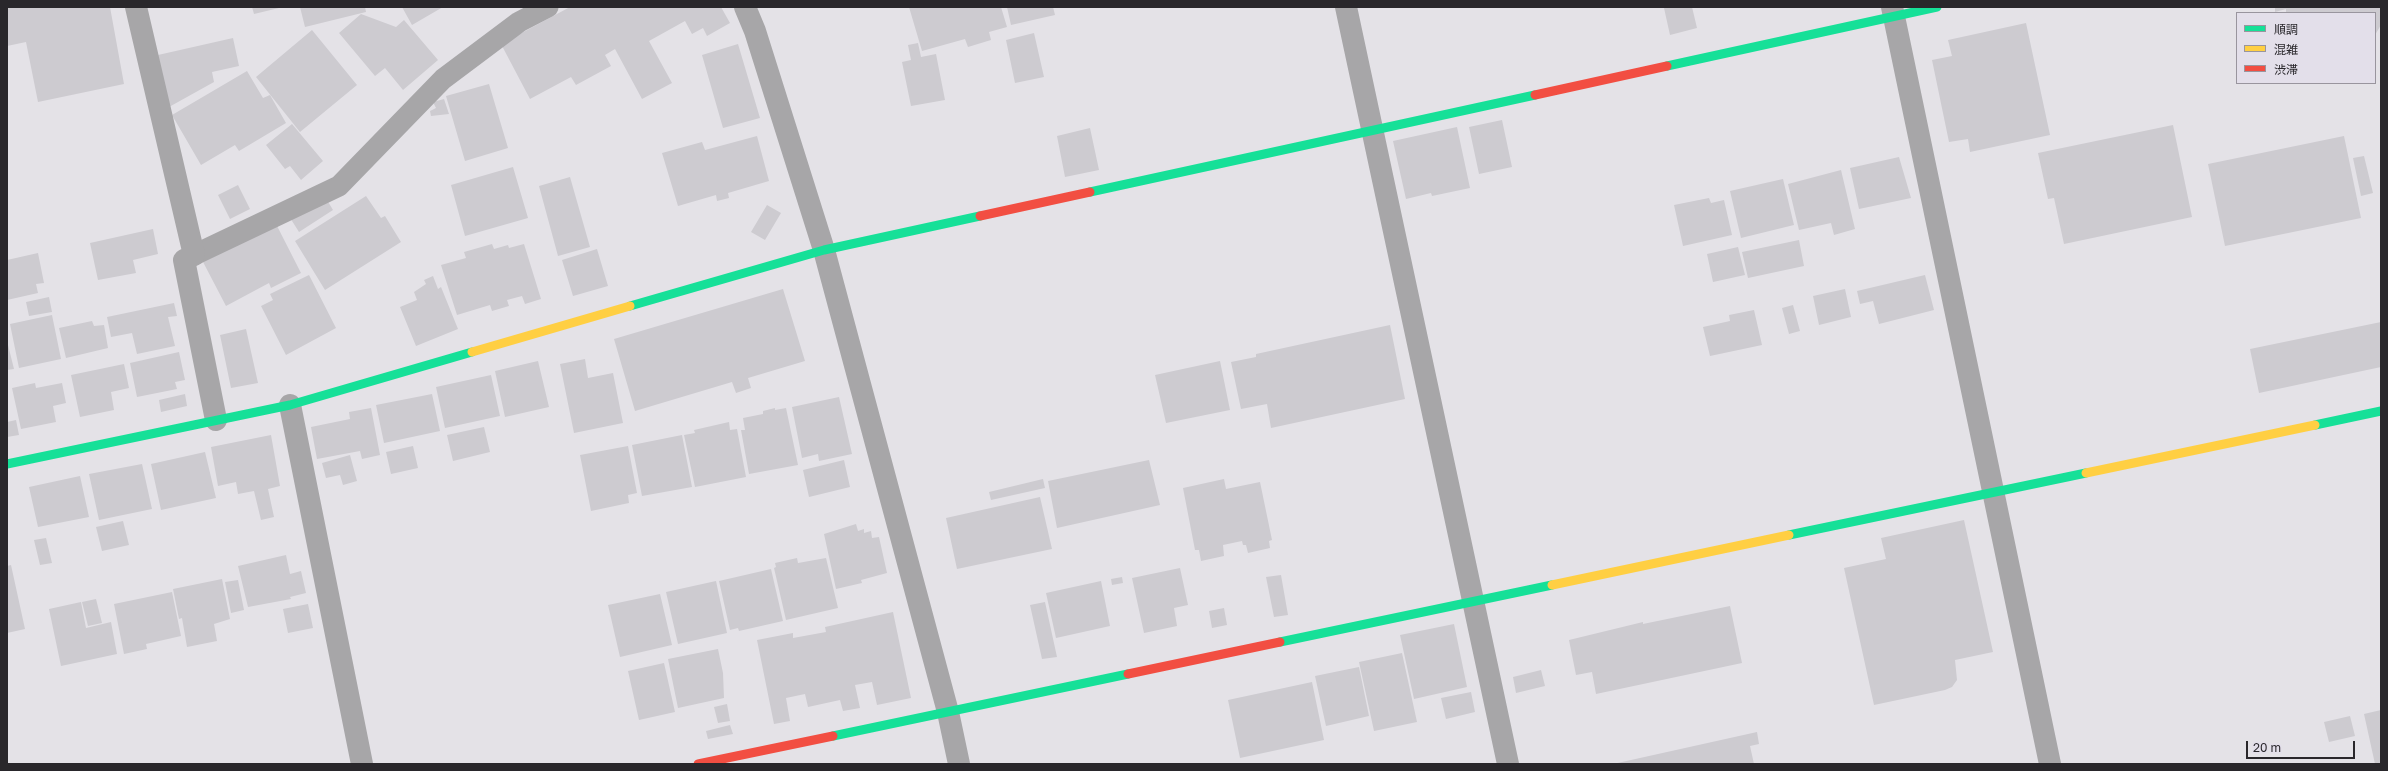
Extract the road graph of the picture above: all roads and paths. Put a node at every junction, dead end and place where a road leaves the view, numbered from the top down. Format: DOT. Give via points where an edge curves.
graph roads {
  1 [pos="136,7"];
  2 [pos="548,7"];
  3 [pos="745,7"];
  4 [pos="1346,7"];
  5 [pos="1937,7"];
  6 [pos="1892,12"];
  7 [pos="1371,131"];
  8 [pos="824,250"];
  9 [pos="194,255"];
  10 [pos="290,405"];
  11 [pos="2381,412"];
  12 [pos="216,420"];
  13 [pos="7,464"];
  14 [pos="1995,492"];
  15 [pos="1475,602"];
  16 [pos="948,712"];
  17 [pos="362,764"];
  18 [pos="698,764"];
  19 [pos="959,764"];
  20 [pos="1508,764"];
  21 [pos="2050,764"];
  1 -- 9 [label="street"];
  2 -- 9 [label="lane" via="519,22 443,78 339,186"];
  3 -- 8 [label="street" via="755,31"];
  4 -- 7 [label="street"];
  5 -- 6 [label="street"];
  6 -- 7 [label="street"];
  6 -- 14 [label="street"];
  7 -- 8 [label="street"];
  7 -- 15 [label="street"];
  8 -- 10 [label="street"];
  8 -- 16 [label="street"];
  9 -- 12 [label="street" via="184,260"];
  10 -- 12 [label="street"];
  10 -- 17 [label="street"];
  11 -- 14 [label="street"];
  12 -- 13 [label="street"];
  14 -- 15 [label="street"];
  14 -- 21 [label="street"];
  15 -- 16 [label="street"];
  15 -- 20 [label="street"];
  16 -- 18 [label="street"];
  16 -- 19 [label="street"];
}
